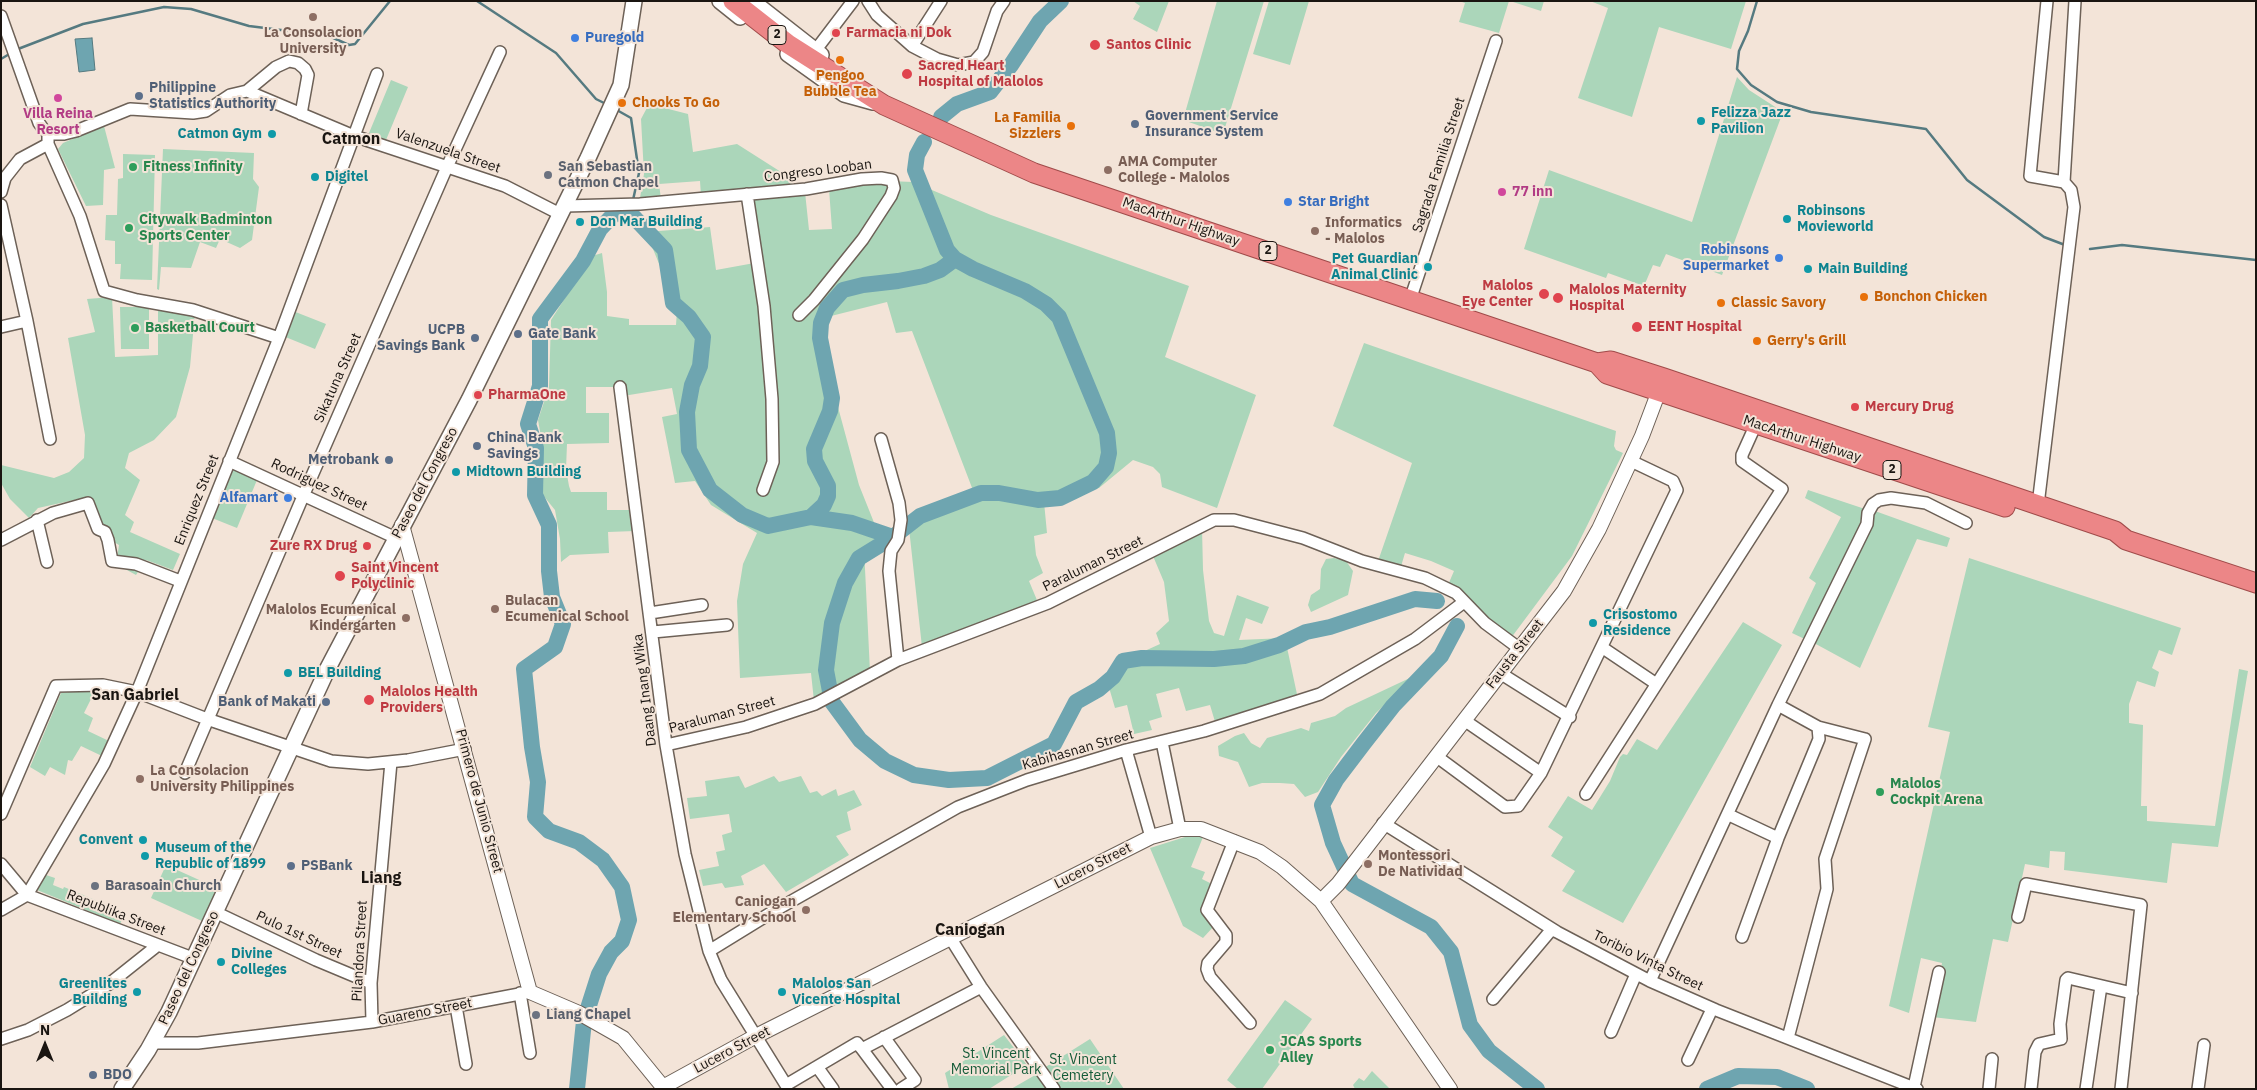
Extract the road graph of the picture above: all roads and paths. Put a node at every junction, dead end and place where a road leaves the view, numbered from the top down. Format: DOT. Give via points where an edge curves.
graph roads {
  1 [pos="634,1"];
  2 [pos="720,1"];
  3 [pos="733,1"];
  4 [pos="752,1"];
  5 [pos="853,1"];
  6 [pos="868,1"];
  7 [pos="941,1"];
  8 [pos="1004,1"];
  9 [pos="2047,1"];
  10 [pos="2075,1"];
  11 [pos="1,16"];
  12 [pos="1496,40"];
  13 [pos="912,46"];
  14 [pos="500,52"];
  15 [pos="819,59"];
  16 [pos="377,74"];
  17 [pos="247,91"];
  18 [pos="884,105"];
  19 [pos="301,114"];
  20 [pos="354,136"];
  21 [pos="48,138"];
  22 [pos="447,167"];
  23 [pos="2064,182"];
  24 [pos="1,192"];
  25 [pos="747,194"];
  26 [pos="1,205"];
  27 [pos="563,210"];
  28 [pos="5,243"];
  29 [pos="1410,300"];
  30 [pos="799,315"];
  31 [pos="27,321"];
  32 [pos="1,327"];
  33 [pos="279,338"];
  34 [pos="1662,385"];
  35 [pos="620,386"];
  36 [pos="1756,424"];
  37 [pos="1813,436"];
  38 [pos="50,439"];
  39 [pos="881,439"];
  40 [pos="230,461"];
  41 [pos="1631,461"];
  42 [pos="763,490"];
  43 [pos="304,494"];
  44 [pos="2038,504"];
  45 [pos="37,520"];
  46 [pos="1966,523"];
  47 [pos="399,531"];
  48 [pos="1,540"];
  49 [pos="2126,540"];
  50 [pos="47,562"];
  51 [pos="180,581"];
  52 [pos="2256,583"];
  53 [pos="1464,602"];
  54 [pos="702,605"];
  55 [pos="650,613"];
  56 [pos="727,625"];
  57 [pos="653,632"];
  58 [pos="1602,648"];
  59 [pos="1520,649"];
  60 [pos="898,660"];
  61 [pos="1500,673"];
  62 [pos="1655,683"];
  63 [pos="137,692"];
  64 [pos="1778,705"];
  65 [pos="1570,717"];
  66 [pos="207,719"];
  67 [pos="1464,720"];
  68 [pos="1818,727"];
  69 [pos="1162,742"];
  70 [pos="666,745"];
  71 [pos="292,748"];
  72 [pos="465,749"];
  73 [pos="1126,750"];
  74 [pos="1436,756"];
  75 [pos="391,762"];
  76 [pos="185,773"];
  77 [pos="1541,773"];
  78 [pos="1586,794"];
  79 [pos="1,814"];
  80 [pos="1729,815"];
  81 [pos="1383,823"];
  82 [pos="1180,829"];
  83 [pos="1150,837"];
  84 [pos="1778,838"];
  85 [pos="1234,841"];
  86 [pos="1,864"];
  87 [pos="27,895"];
  88 [pos="1321,901"];
  89 [pos="1,910"];
  90 [pos="215,912"];
  91 [pos="2018,918"];
  92 [pos="1552,929"];
  93 [pos="1742,937"];
  94 [pos="951,938"];
  95 [pos="158,944"];
  96 [pos="709,951"];
  97 [pos="194,959"];
  98 [pos="1938,972"];
  99 [pos="1636,974"];
  100 [pos="1650,981"];
  101 [pos="371,983"];
  102 [pos="981,986"];
  103 [pos="2100,986"];
  104 [pos="525,992"];
  105 [pos="2132,993"];
  106 [pos="1493,999"];
  107 [pos="456,1006"];
  108 [pos="1712,1008"];
  109 [pos="372,1022"];
  110 [pos="1250,1023"];
  111 [pos="1612,1032"];
  112 [pos="756,1036"];
  113 [pos="884,1037"];
  114 [pos="1788,1038"];
  115 [pos="1,1039"];
  116 [pos="152,1043"];
  117 [pos="2204,1045"];
  118 [pos="862,1049"];
  119 [pos="530,1053"];
  120 [pos="1992,1058"];
  121 [pos="1688,1060"];
  122 [pos="466,1064"];
  123 [pos="818,1068"];
  124 [pos="662,1088"];
  125 [pos="1915,1088"];
  126 [pos="122,1089"];
  127 [pos="833,1089"];
  128 [pos="892,1089"];
  129 [pos="901,1089"];
  130 [pos="1054,1089"];
  131 [pos="1450,1089"];
  132 [pos="1989,1089"];
  133 [pos="2031,1089"];
  134 [pos="2086,1089"];
  135 [pos="2121,1089"];
  136 [pos="2198,1089"];
  1 -- 27 [label="main road, Paseo del Congreso" via="624,72"];
  2 -- 18 [label="main road, MacArthur Highway" via="844,94"];
  3 -- 15 [label="highway, MacArthur Highway / 2" via="788,44"];
  4 -- 15 [label="main road, MacArthur Highway"];
  5 -- 15 [label="street"];
  6 -- 13 [label="street" via="877,16"];
  7 -- 13 [label="street"];
  8 -- 13 [label="street" via="997,11 983,52 974,62 958,66"];
  9 -- 23 [label="street" via="2030,176"];
  10 -- 23 [label="street"];
  11 -- 21 [label="street" via="39,123"];
  12 -- 29 [label="street, Sagrada Familia Street"];
  14 -- 22 [label="street, Sikatuna Street"];
  15 -- 18 [label="highway, MacArthur Highway / 2"];
  16 -- 20 [label="street, Enriquez Street"];
  17 -- 19 [label="street, Valenzuela Street"];
  17 -- 19 [label="street" via="276,67 289,61 298,63 308,75"];
  17 -- 21 [label="street" via="230,95 206,110 193,113 130,109"];
  18 -- 29 [label="highway, MacArthur Highway / 2" via="1034,173"];
  19 -- 20 [label="street, Valenzuela Street"];
  20 -- 22 [label="street, Valenzuela Street"];
  20 -- 33 [label="street, Enriquez Street"];
  21 -- 24 [label="street" via="20,158 4,178"];
  21 -- 33 [label="street" via="80,216 104,291 193,310"];
  22 -- 27 [label="street, Valenzuela Street"];
  22 -- 43 [label="street, Sikatuna Street"];
  23 -- 44 [label="street" via="2074,200 2072,236"];
  25 -- 27 [label="street, Congreso Looban"];
  25 -- 30 [label="street, Congreso Looban" via="806,189 862,179 892,180 891,196 864,239"];
  25 -- 42 [label="street" via="764,306 772,399 773,462"];
  26 -- 28 [label="street"];
  27 -- 47 [label="main road, Paseo del Congreso" via="469,400"];
  28 -- 31 [label="street"];
  29 -- 34 [label="highway, MacArthur Highway / 2" via="1597,363 1607,374"];
  31 -- 32 [label="street"];
  31 -- 38 [label="street"];
  33 -- 40 [label="street, Enriquez Street"];
  34 -- 36 [label="highway, MacArthur Highway / 2"];
  34 -- 37 [label="highway, MacArthur Highway / 2"];
  34 -- 41 [label="street, Fausta Street"];
  35 -- 55 [label="street, Daang Inang Wika"];
  36 -- 37 [label="highway, MacArthur Highway / 2"];
  36 -- 62 [label="street" via="1742,461 1782,489"];
  37 -- 44 [label="highway, MacArthur Highway / 2"];
  37 -- 49 [label="highway, MacArthur Highway / 2" via="2112,542"];
  39 -- 60 [label="street" via="901,520 898,540 891,551 890,571"];
  40 -- 43 [label="street, Rodriguez Street"];
  40 -- 51 [label="street, Enriquez Street"];
  41 -- 58 [label="street" via="1673,481 1678,490"];
  41 -- 59 [label="street, Fausta Street" via="1599,529 1564,591"];
  43 -- 47 [label="street, Rodriguez Street"];
  43 -- 66 [label="street, Sikatuna Street"];
  44 -- 49 [label="highway, MacArthur Highway / 2" via="2115,531"];
  45 -- 48 [label="street"];
  45 -- 50 [label="street"];
  45 -- 51 [label="street" via="88,502 98,528 105,532 112,561 136,564"];
  46 -- 64 [label="street" via="1926,503 1891,498 1873,504 1868,513 1868,524"];
  47 -- 71 [label="main road, Paseo del Congreso" via="328,668"];
  47 -- 72 [label="street, Primero de Junio Street"];
  49 -- 52 [label="highway, MacArthur Highway / 2"];
  51 -- 63 [label="street, Enriquez Street"];
  53 -- 59 [label="street, Paraluman Street" via="1485,623"];
  53 -- 60 [label="street, Paraluman Street" via="1456,594 1425,578 1362,561 1303,538 1234,520 1214,520 1048,603"];
  53 -- 69 [label="street, Kabihasnan Street" via="1414,639 1320,694"];
  54 -- 55 [label="street"];
  55 -- 57 [label="street, Daang Inang Wika"];
  56 -- 57 [label="street"];
  57 -- 70 [label="street, Daang Inang Wika"];
  58 -- 62 [label="street"];
  58 -- 65 [label="street"];
  59 -- 61 [label="street, Fausta Street"];
  60 -- 70 [label="street, Paraluman Street" via="815,704 746,727"];
  61 -- 65 [label="street"];
  61 -- 67 [label="street, Fausta Street"];
  62 -- 78 [label="street"];
  63 -- 66 [label="street"];
  63 -- 79 [label="street" via="103,685 56,686"];
  63 -- 87 [label="street, Enriquez Street" via="104,764"];
  64 -- 68 [label="street"];
  64 -- 80 [label="street"];
  65 -- 77 [label="street"];
  66 -- 71 [label="street"];
  66 -- 76 [label="street, Sikatuna Street"];
  67 -- 74 [label="street, Fausta Street"];
  67 -- 77 [label="street"];
  68 -- 84 [label="street" via="1819,739"];
  68 -- 114 [label="street" via="1865,739 1825,859 1827,889"];
  69 -- 73 [label="street, Kabihasnan Street"];
  69 -- 82 [label="street"];
  70 -- 96 [label="street, Daang Inang Wika" via="685,854"];
  71 -- 75 [label="street" via="331,760 368,764"];
  71 -- 90 [label="main road, Paseo del Congreso"];
  72 -- 75 [label="street"];
  72 -- 104 [label="street, Primero de Junio Street"];
  73 -- 83 [label="street"];
  73 -- 96 [label="street, Kabihasnan Street" via="1027,780 958,806"];
  74 -- 77 [label="street" via="1505,807 1518,806"];
  74 -- 81 [label="street, Fausta Street"];
  75 -- 101 [label="street, Pilandora Street"];
  80 -- 84 [label="street"];
  80 -- 100 [label="street"];
  81 -- 88 [label="street, Fausta Street" via="1338,884"];
  81 -- 92 [label="street, Toribio Vinta Street"];
  82 -- 83 [label="street, Lucero Street"];
  82 -- 85 [label="street, Lucero Street" via="1201,829"];
  83 -- 94 [label="street, Lucero Street"];
  84 -- 93 [label="street"];
  85 -- 88 [label="street, Lucero Street" via="1260,852 1282,867"];
  85 -- 110 [label="street" via="1207,910 1226,935 1226,942 1207,969 1210,977"];
  86 -- 87 [label="street"];
  87 -- 89 [label="street, Enriquez Street"];
  87 -- 95 [label="street, Republika Street"];
  88 -- 131 [label="street, Lucero Street"];
  90 -- 97 [label="main road, Paseo del Congreso"];
  90 -- 101 [label="street, Pulo 1st Street"];
  91 -- 105 [label="street" via="2026,884 2141,905"];
  92 -- 99 [label="street, Toribio Vinta Street"];
  92 -- 106 [label="street"];
  94 -- 102 [label="street"];
  94 -- 112 [label="street, Lucero Street"];
  95 -- 97 [label="street, Republika Street"];
  95 -- 115 [label="street" via="109,984 67,1010 28,1030"];
  96 -- 112 [label="street, Daang Inang Wika" via="722,980"];
  97 -- 116 [label="main road, Paseo del Congreso"];
  98 -- 125 [label="street"];
  99 -- 100 [label="street, Toribio Vinta Street"];
  99 -- 111 [label="street"];
  100 -- 108 [label="street, Toribio Vinta Street"];
  101 -- 109 [label="street, Pilandora Street"];
  102 -- 113 [label="street"];
  102 -- 130 [label="street"];
  103 -- 105 [label="street"];
  103 -- 133 [label="street" via="2066,980 2061,1039 2038,1044 2034,1052"];
  103 -- 134 [label="street"];
  104 -- 107 [label="street, Guareno Street"];
  104 -- 119 [label="street"];
  104 -- 124 [label="street" via="579,1013 623,1038"];
  105 -- 135 [label="street"];
  107 -- 109 [label="street, Guareno Street"];
  107 -- 122 [label="street"];
  108 -- 114 [label="street, Toribio Vinta Street"];
  108 -- 121 [label="street"];
  109 -- 116 [label="street, Guareno Street" via="198,1043"];
  112 -- 123 [label="street, Daang Inang Wika" via="786,1085"];
  112 -- 124 [label="street, Lucero Street"];
  113 -- 118 [label="street"];
  113 -- 129 [label="street" via="915,1080"];
  114 -- 125 [label="street, Toribio Vinta Street"];
  116 -- 126 [label="main road, Paseo del Congreso"];
  117 -- 136 [label="street"];
  118 -- 123 [label="street" via="857,1043"];
  118 -- 128 [label="street"];
  120 -- 132 [label="street"];
  123 -- 127 [label="street"];
}
